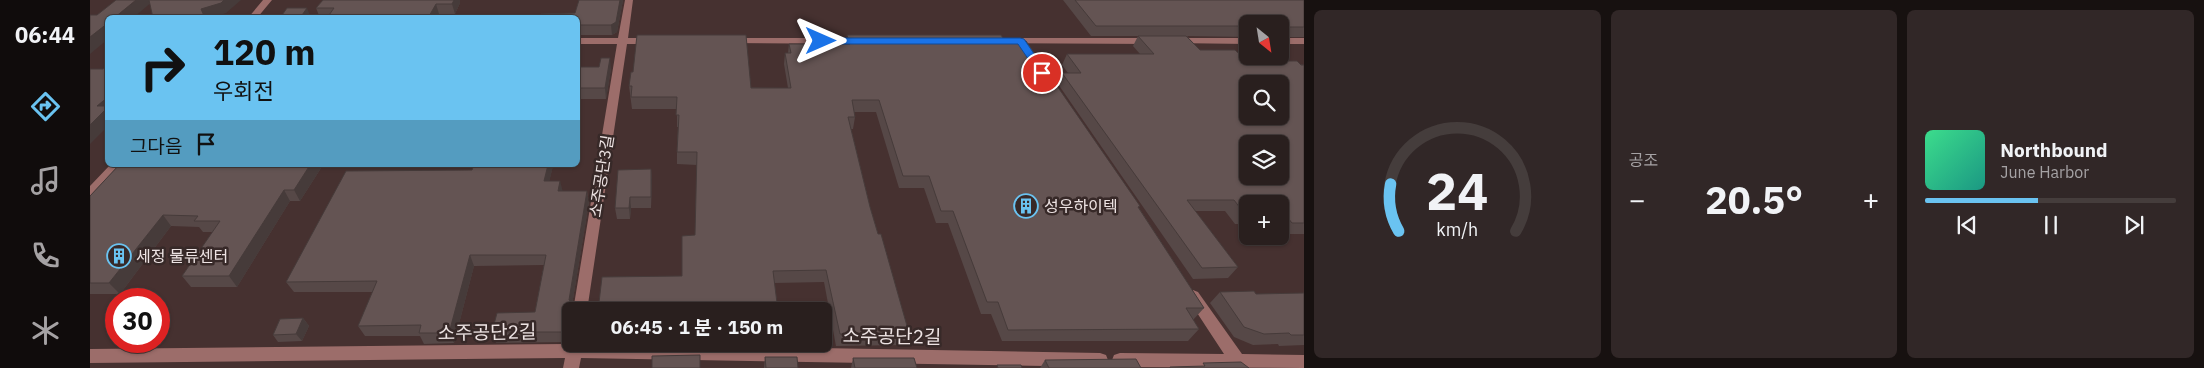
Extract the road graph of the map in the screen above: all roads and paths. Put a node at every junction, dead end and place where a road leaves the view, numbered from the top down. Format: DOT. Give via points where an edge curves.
graph roads {
  1 [pos="268,0"];
  2 [pos="629,0"];
  3 [pos="255,15"];
  4 [pos="580,41"];
  5 [pos="622,41"];
  6 [pos="662,41"];
  7 [pos="722,41"];
  8 [pos="871,41"];
  9 [pos="981,41"];
  10 [pos="1020,41"];
  11 [pos="1239,41"];
  12 [pos="1289,41"];
  13 [pos="1304,41"];
  14 [pos="1032,57"];
  15 [pos="115,167"];
  16 [pos="90,194"];
  17 [pos="1188,288"];
  18 [pos="581,302"];
  19 [pos="562,347"];
  20 [pos="574,352"];
  21 [pos="760,352"];
  22 [pos="90,356"];
  23 [pos="1304,362"];
  24 [pos="1240,365"];
  25 [pos="571,368"];
  1 -- 3 [label="street"];
  2 -- 5 [label="street, 소주공단3길"];
  4 -- 5 [label="street"];
  5 -- 6 [label="street"];
  5 -- 18 [label="street, 소주공단3길"];
  7 -- 8 [label="street"];
  9 -- 10 [label="street"];
  10 -- 11 [label="street"];
  10 -- 14 [label="street"];
  12 -- 13 [label="street"];
  15 -- 16 [label="street"];
  17 -- 24 [label="street"];
  19 -- 22 [label="street, 소주공단2길"];
  20 -- 25 [label="street"];
  21 -- 24 [label="street, 소주공단2길"];
  23 -- 24 [label="street, 소주공단2길"];
}
